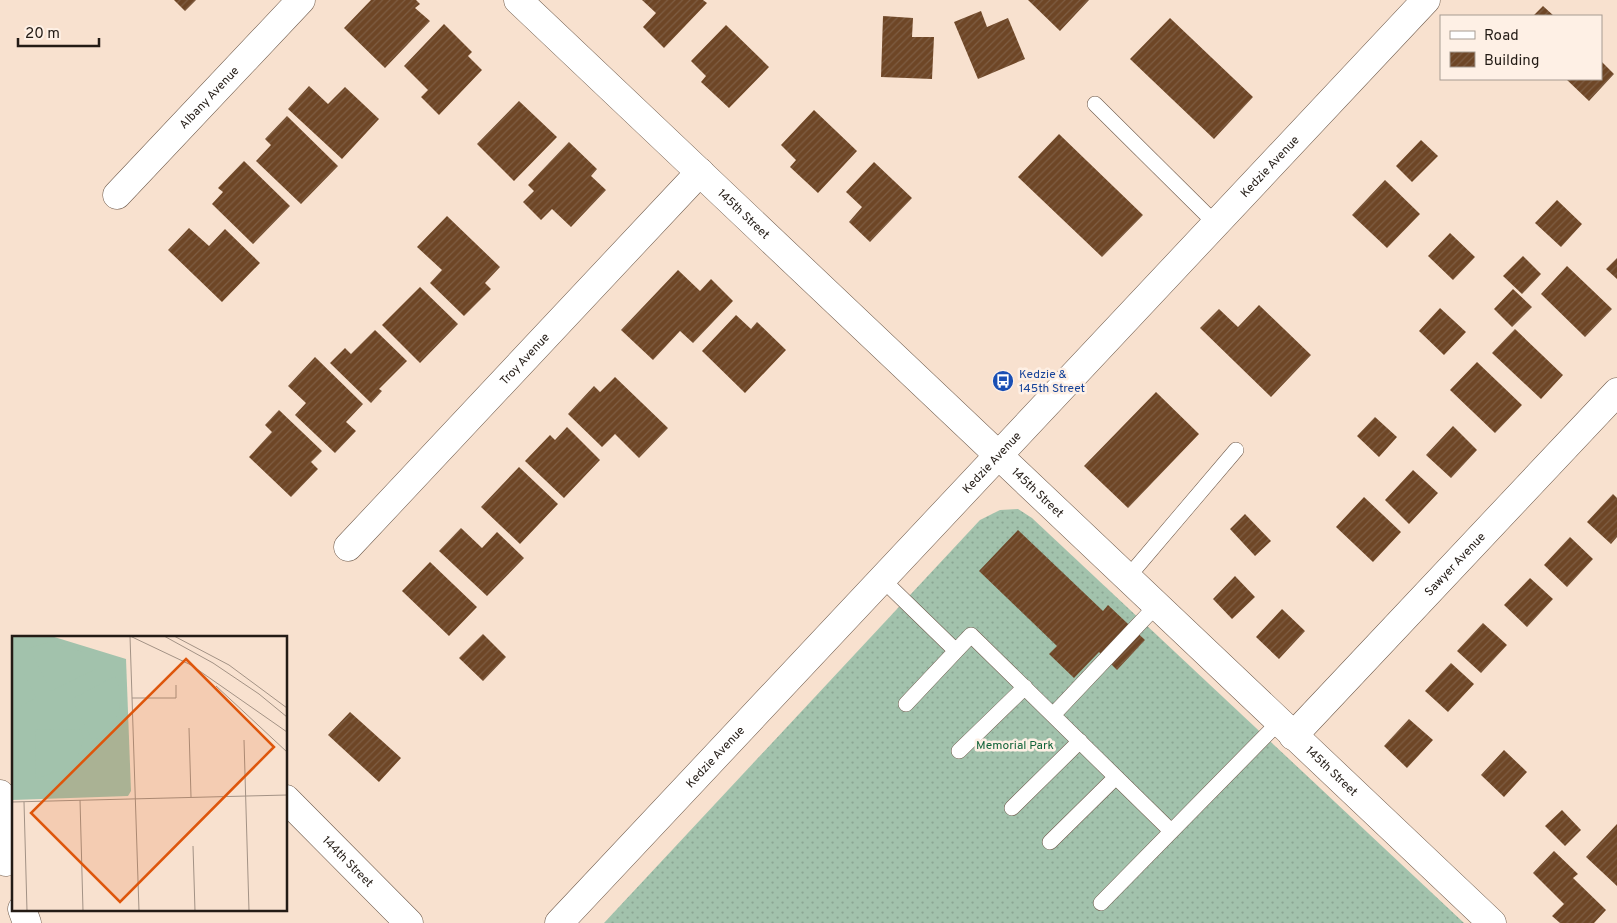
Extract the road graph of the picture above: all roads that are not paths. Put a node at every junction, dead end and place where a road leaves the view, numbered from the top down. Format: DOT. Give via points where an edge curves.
graph roads {
  1 [pos="301,0"];
  2 [pos="518,0"];
  3 [pos="1426,0"];
  4 [pos="1095,104"];
  5 [pos="700,172"];
  6 [pos="117,195"];
  7 [pos="1215,223"];
  8 [pos="1617,392"];
  9 [pos="1236,450"];
  10 [pos="998,452"];
  11 [pos="348,547"];
  12 [pos="1128,577"];
  13 [pos="881,578"];
  14 [pos="1157,605"];
  15 [pos="956,651"];
  16 [pos="1025,687"];
  17 [pos="906,704"];
  18 [pos="1054,715"];
  19 [pos="1286,729"];
  20 [pos="1080,741"];
  21 [pos="958,751"];
  22 [pos="1116,777"];
  23 [pos="0,794"];
  24 [pos="288,801"];
  25 [pos="1012,808"];
  26 [pos="1172,831"];
  27 [pos="0,832"];
  28 [pos="1050,842"];
  29 [pos="10,873"];
  30 [pos="1101,903"];
  31 [pos="22,910"];
  32 [pos="27,923"];
  33 [pos="410,923"];
  34 [pos="558,923"];
  35 [pos="1492,923"];
  1 -- 6 [label="main road, Albany Avenue"];
  2 -- 5 [label="main road, 145th Street"];
  3 -- 7 [label="main road, Kedzie Avenue"];
  4 -- 7 [label="lane"];
  5 -- 10 [label="main road, 145th Street"];
  5 -- 11 [label="main road, Troy Avenue"];
  7 -- 10 [label="main road, Kedzie Avenue"];
  8 -- 19 [label="main road, Sawyer Avenue"];
  9 -- 12 [label="lane"];
  10 -- 12 [label="main road, 145th Street"];
  10 -- 13 [label="main road, Kedzie Avenue"];
  12 -- 14 [label="main road, 145th Street"];
  13 -- 15 [label="lane"];
  13 -- 34 [label="main road, Kedzie Avenue"];
  14 -- 18 [label="lane"];
  14 -- 19 [label="main road, 145th Street"];
  15 -- 16 [label="lane" via="971,635"];
  15 -- 17 [label="lane"];
  16 -- 18 [label="lane"];
  16 -- 21 [label="lane"];
  18 -- 20 [label="lane"];
  19 -- 26 [label="lane"];
  19 -- 35 [label="main road, 145th Street"];
  20 -- 22 [label="lane"];
  20 -- 25 [label="lane"];
  22 -- 26 [label="lane"];
  22 -- 28 [label="lane"];
  23 -- 29 [label="main road"];
  24 -- 33 [label="main road, 144th Street"];
  26 -- 30 [label="lane"];
  27 -- 29 [label="main road"];
  31 -- 32 [label="main road"];
}
